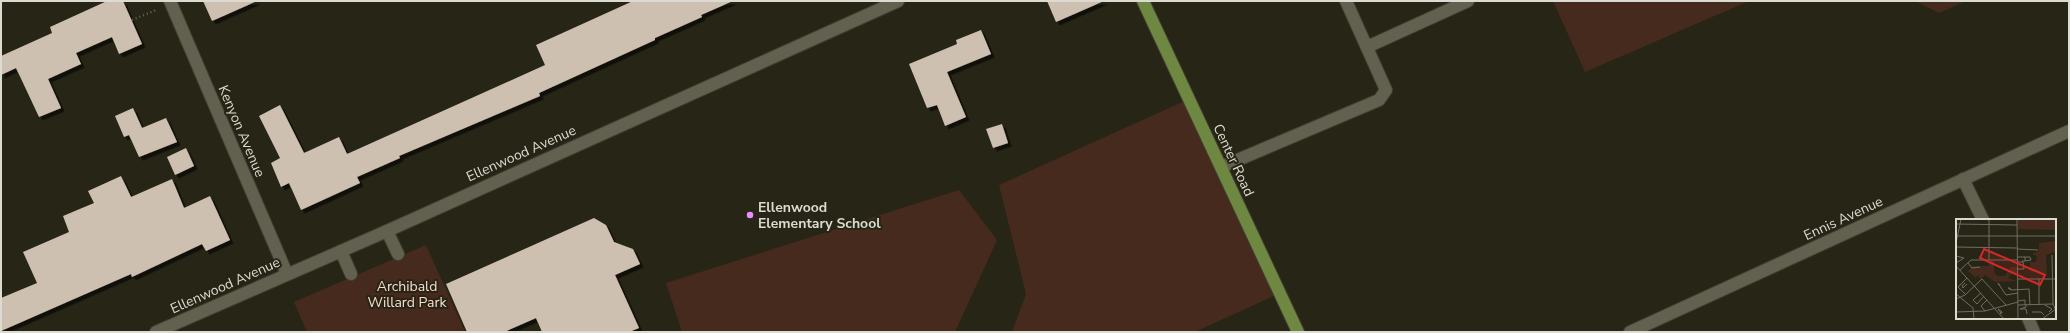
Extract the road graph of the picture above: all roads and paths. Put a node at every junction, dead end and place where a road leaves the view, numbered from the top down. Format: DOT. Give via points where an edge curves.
graph roads {
  1 [pos="898,1"];
  2 [pos="1143,1"];
  3 [pos="1346,1"];
  4 [pos="1468,1"];
  5 [pos="171,2"];
  6 [pos="132,20"];
  7 [pos="1367,47"];
  8 [pos="2069,131"];
  9 [pos="1221,167"];
  10 [pos="1963,179"];
  11 [pos="1983,219"];
  12 [pos="387,231"];
  13 [pos="341,251"];
  14 [pos="398,254"];
  15 [pos="287,274"];
  16 [pos="351,274"];
  17 [pos="2028,319"];
  18 [pos="1295,331"];
  19 [pos="156,332"];
  20 [pos="1630,332"];
  21 [pos="2034,332"];
  1 -- 12 [label="street, Ellenwood Avenue"];
  2 -- 9 [label="main road, Center Road"];
  3 -- 7 [label="street"];
  4 -- 7 [label="street"];
  5 -- 6 [label="path"];
  5 -- 15 [label="street, Kenyon Avenue"];
  7 -- 9 [label="street" via="1386,90 1378,100"];
  8 -- 10 [label="street, Ennis Avenue"];
  9 -- 18 [label="main road, Center Road"];
  10 -- 11 [label="street"];
  10 -- 20 [label="street, Ennis Avenue"];
  12 -- 13 [label="street, Ellenwood Avenue"];
  12 -- 14 [label="street"];
  13 -- 15 [label="street, Ellenwood Avenue"];
  13 -- 16 [label="street"];
  15 -- 19 [label="street, Ellenwood Avenue"];
  17 -- 21 [label="street"];
}
